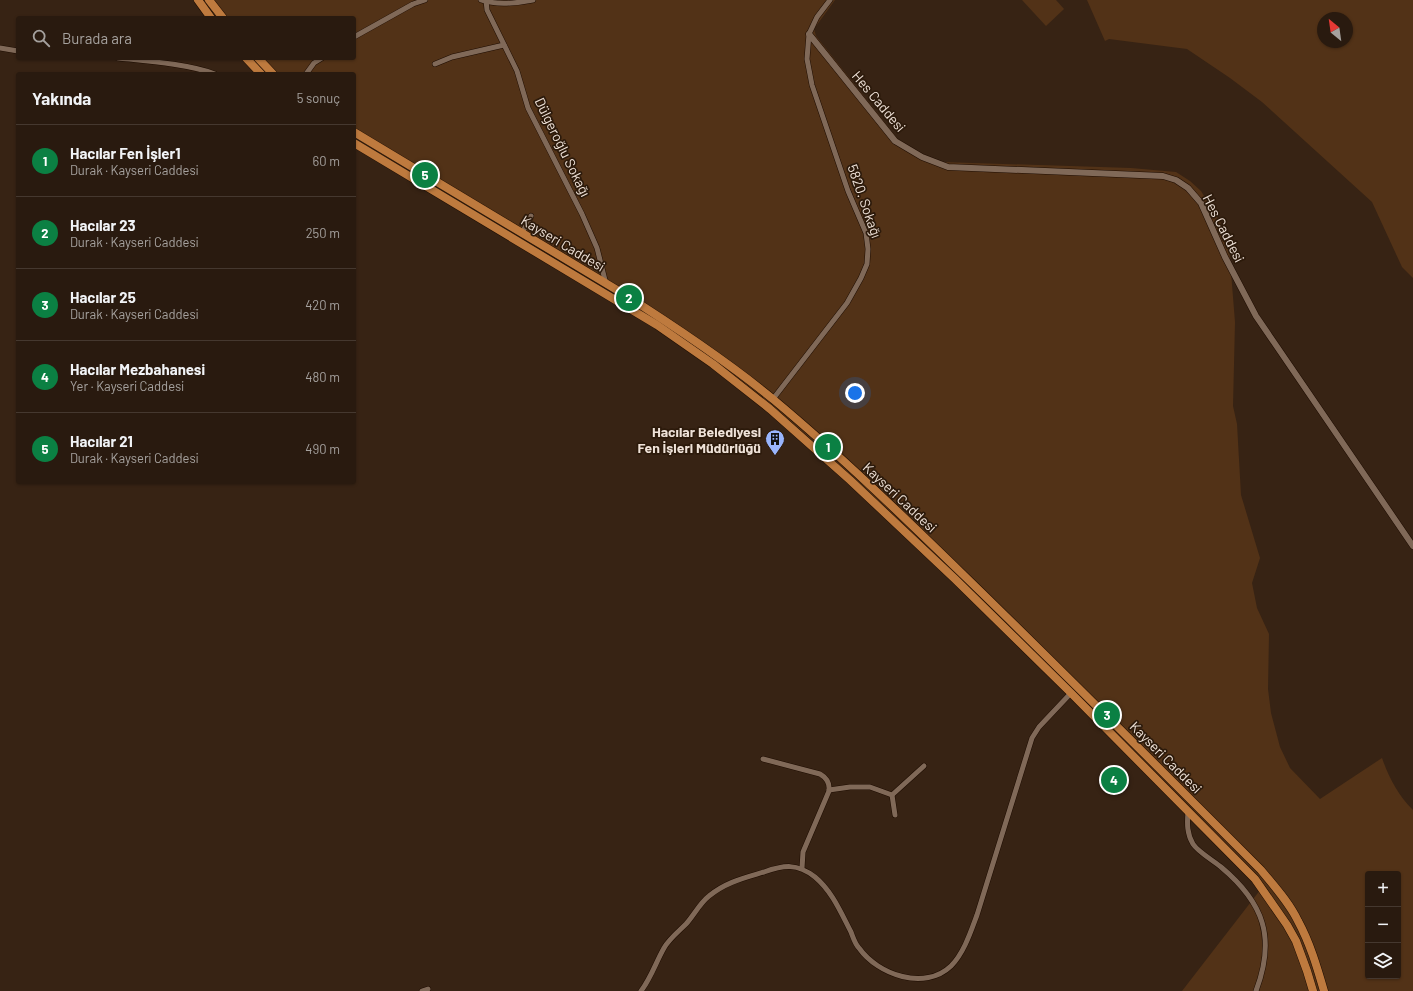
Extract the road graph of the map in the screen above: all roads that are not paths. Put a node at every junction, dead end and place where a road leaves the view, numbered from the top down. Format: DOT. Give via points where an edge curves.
graph roads {
  1 [pos="198,0"];
  2 [pos="210,0"];
  3 [pos="425,0"];
  4 [pos="533,0"];
  5 [pos="830,0"];
  6 [pos="485,1"];
  7 [pos="210,16"];
  8 [pos="222,16"];
  9 [pos="809,34"];
  10 [pos="356,36"];
  11 [pos="504,44"];
  12 [pos="0,48"];
  13 [pos="16,51"];
  14 [pos="134,60"];
  15 [pos="248,60"];
  16 [pos="260,60"];
  17 [pos="319,60"];
  18 [pos="436,64"];
  19 [pos="210,72"];
  20 [pos="259,72"];
  21 [pos="271,72"];
  22 [pos="307,72"];
  23 [pos="356,133"];
  24 [pos="356,144"];
  25 [pos="532,216"];
  26 [pos="522,233"];
  27 [pos="606,284"];
  28 [pos="773,399"];
  29 [pos="1413,546"];
  30 [pos="1078,686"];
  31 [pos="1071,693"];
  32 [pos="762,759"];
  33 [pos="924,766"];
  34 [pos="829,790"];
  35 [pos="892,795"];
  36 [pos="1188,812"];
  37 [pos="895,815"];
  38 [pos="802,868"];
  39 [pos="428,989"];
  40 [pos="422,991"];
  41 [pos="641,991"];
  42 [pos="1256,991"];
  43 [pos="1313,991"];
  44 [pos="1324,991"];
  1 -- 7 [label="main road"];
  2 -- 8 [label="main road"];
  3 -- 10 [label="street"];
  4 -- 6 [label="street" via="507,3"];
  5 -- 9 [label="street" via="817,17"];
  6 -- 11 [label="street, Dülgeroğlu Sokağı"];
  9 -- 28 [label="street, 5820. Sokağı" via="807,59 812,85 848,191 866,233 867,264 847,303"];
  9 -- 29 [label="street, Hes Caddesi" via="895,141 928,159 948,167 1163,176 1176,180 1188,188 1201,203 1225,257 1256,316"];
  11 -- 18 [label="street" via="452,57"];
  11 -- 27 [label="street, Dülgeroğlu Sokağı" via="517,71 528,108 585,221"];
  12 -- 13 [label="street"];
  14 -- 19 [label="street"];
  15 -- 20 [label="main road"];
  16 -- 21 [label="main road"];
  17 -- 22 [label="street"];
  23 -- 26 [label="main road, Kayseri Caddesi"];
  24 -- 31 [label="main road, Kayseri Caddesi" via="657,325 713,364 770,409 850,480"];
  25 -- 26 [label="street"];
  26 -- 27 [label="main road, Kayseri Caddesi"];
  27 -- 28 [label="main road, Kayseri Caddesi" via="704,347"];
  28 -- 30 [label="main road, Kayseri Caddesi" via="909,522"];
  30 -- 31 [label="main road"];
  30 -- 44 [label="main road, Kayseri Caddesi" via="1276,888 1298,920 1315,960"];
  31 -- 36 [label="main road, Kayseri Caddesi"];
  31 -- 38 [label="street" via="1039,726 1032,738 967,942 951,966 937,975 907,979 873,964 858,948 829,892"];
  32 -- 34 [label="street" via="820,774 827,779"];
  33 -- 35 [label="street"];
  34 -- 35 [label="street" via="870,787"];
  34 -- 38 [label="street" via="803,852"];
  35 -- 37 [label="street"];
  36 -- 42 [label="street" via="1187,824 1194,846 1244,889 1260,915 1265,932 1265,949 1262,977"];
  36 -- 43 [label="main road, Kayseri Caddesi" via="1255,879 1268,896 1296,941"];
  38 -- 41 [label="street" via="780,866 729,882 708,896 664,947"];
  39 -- 40 [label="street"];
}
